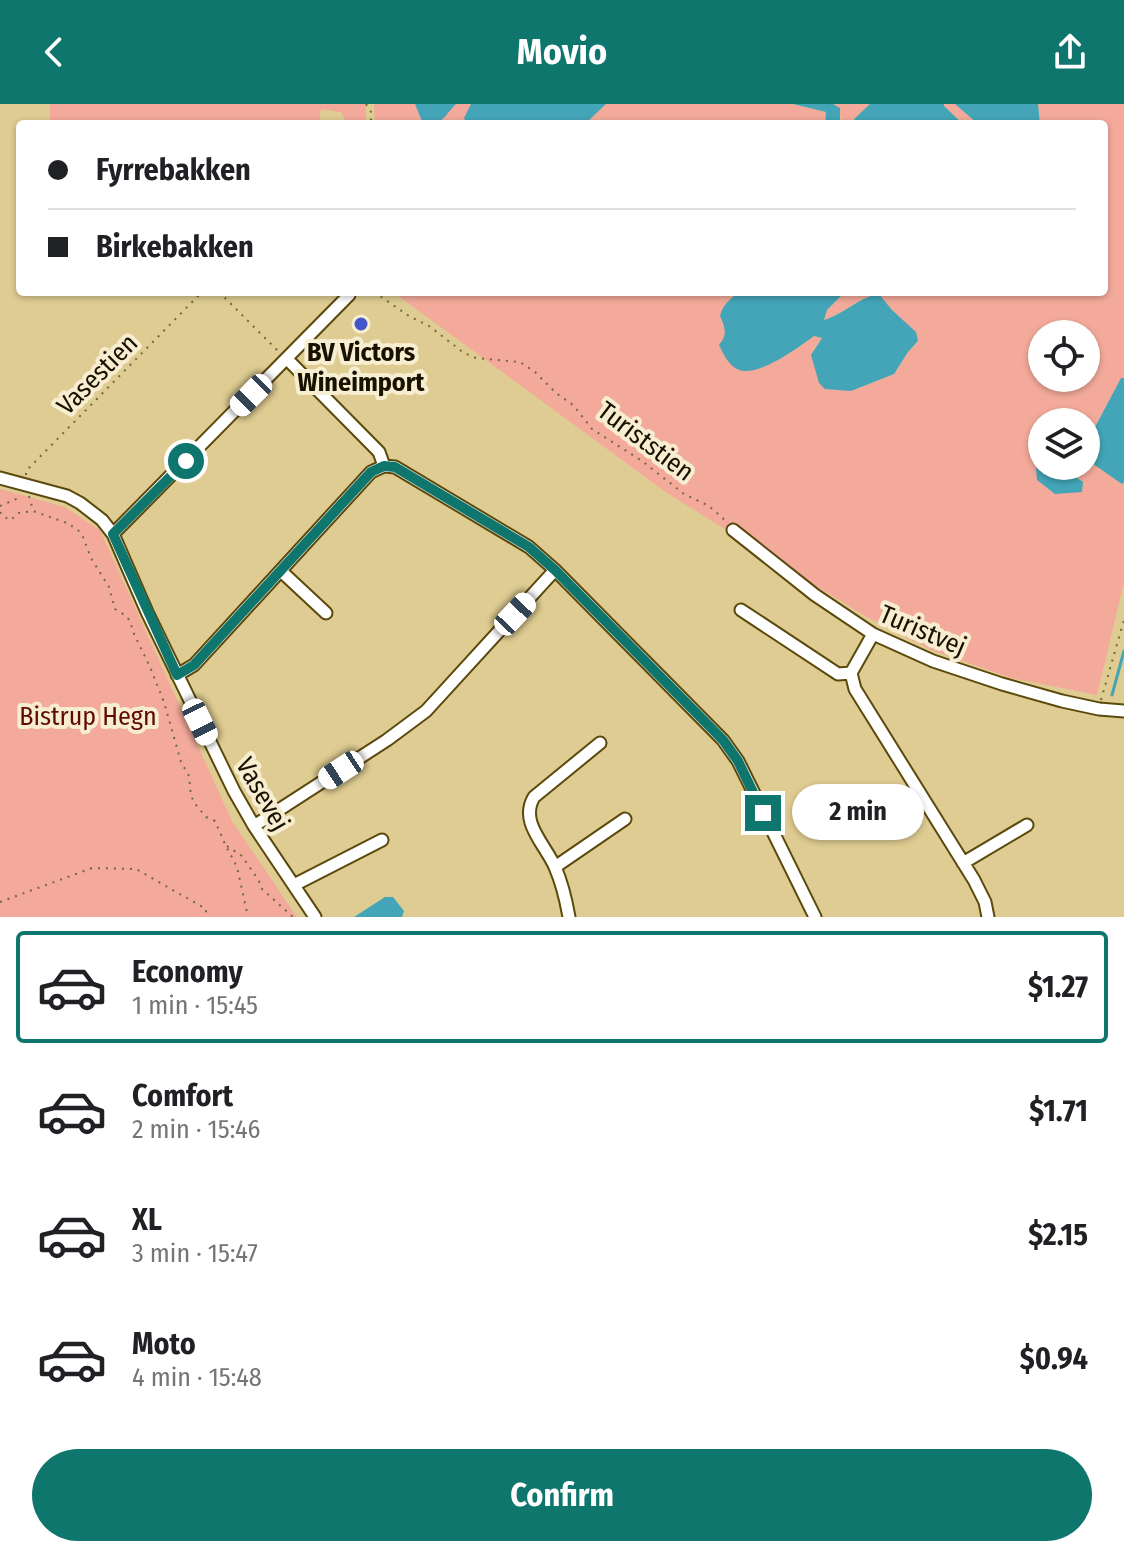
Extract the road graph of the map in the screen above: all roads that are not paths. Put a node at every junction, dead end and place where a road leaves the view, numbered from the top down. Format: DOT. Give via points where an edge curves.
graph roads {
  1 [pos="348,296"];
  2 [pos="287,359"];
  3 [pos="384,466"];
  4 [pos="0,478"];
  5 [pos="733,530"];
  6 [pos="113,534"];
  7 [pos="555,570"];
  8 [pos="281,571"];
  9 [pos="741,610"];
  10 [pos="326,613"];
  11 [pos="873,634"];
  12 [pos="851,673"];
  13 [pos="177,675"];
  14 [pos="1124,711"];
  15 [pos="600,743"];
  16 [pos="625,819"];
  17 [pos="1027,825"];
  18 [pos="254,826"];
  19 [pos="382,840"];
  20 [pos="963,863"];
  21 [pos="555,867"];
  22 [pos="294,885"];
  23 [pos="315,917"];
  24 [pos="569,917"];
  25 [pos="815,917"];
  26 [pos="988,917"];
  1 -- 2 [label="street"];
  2 -- 3 [label="street" via="379,452"];
  2 -- 6 [label="street"];
  3 -- 7 [label="street" via="395,467 518,540"];
  3 -- 8 [label="street" via="371,472"];
  4 -- 6 [label="street, Vasevej" via="67,496"];
  5 -- 11 [label="street, Turistvej"];
  6 -- 13 [label="street, Vasevej"];
  7 -- 18 [label="street" via="426,711"];
  7 -- 25 [label="street" via="723,740"];
  8 -- 10 [label="street"];
  8 -- 13 [label="street" via="194,665"];
  9 -- 12 [label="street" via="838,674"];
  11 -- 12 [label="street"];
  11 -- 14 [label="street, Turistvej" via="1002,684"];
  12 -- 20 [label="street" via="855,689"];
  13 -- 18 [label="street, Vasevej"];
  15 -- 21 [label="street" via="528,807 528,819"];
  16 -- 21 [label="street"];
  17 -- 20 [label="street"];
  18 -- 22 [label="street, Vasevej"];
  19 -- 22 [label="street"];
  20 -- 26 [label="street"];
  21 -- 24 [label="street"];
  22 -- 23 [label="street, Vasevej"];
}
